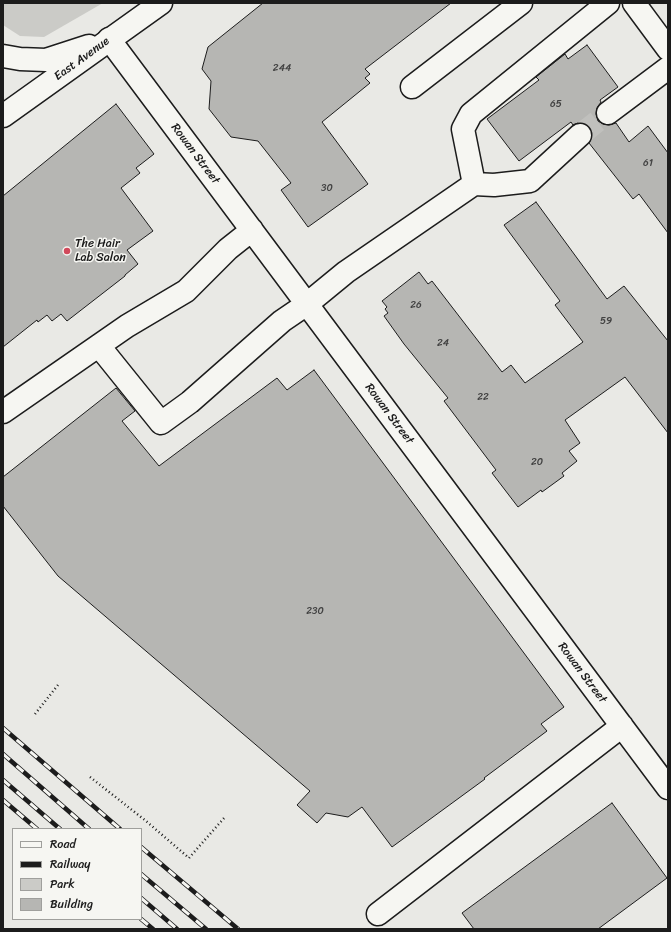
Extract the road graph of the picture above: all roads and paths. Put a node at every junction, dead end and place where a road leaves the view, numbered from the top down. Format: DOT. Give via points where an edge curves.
graph roads {
  1 [pos="161,3"];
  2 [pos="521,3"];
  3 [pos="608,3"];
  4 [pos="634,3"];
  5 [pos="109,40"];
  6 [pos="668,49"];
  7 [pos="3,56"];
  8 [pos="668,68"];
  9 [pos="412,87"];
  10 [pos="608,112"];
  11 [pos="3,116"];
  12 [pos="580,135"];
  13 [pos="474,184"];
  14 [pos="252,230"];
  15 [pos="307,304"];
  16 [pos="99,346"];
  17 [pos="3,412"];
  18 [pos="58,685"];
  19 [pos="34,714"];
  20 [pos="622,726"];
  21 [pos="90,777"];
  22 [pos="668,788"];
  23 [pos="225,817"];
  24 [pos="378,914"];
  1 -- 5 [label="street, East Avenue"];
  2 -- 9 [label="street"];
  3 -- 13 [label="street" via="471,114 463,129"];
  4 -- 6 [label="street"];
  5 -- 7 [label="street" via="46,60 20,60"];
  5 -- 11 [label="street, East Avenue"];
  5 -- 14 [label="street, Rowan Street"];
  8 -- 10 [label="street"];
  12 -- 13 [label="street" via="530,181 494,185"];
  13 -- 15 [label="street" via="346,272"];
  14 -- 15 [label="street, Rowan Street"];
  14 -- 16 [label="street" via="228,249 186,292 127,326"];
  15 -- 16 [label="street" via="282,321 190,402 161,423"];
  15 -- 20 [label="street, Rowan Street"];
  16 -- 17 [label="street"];
  18 -- 19 [label="path"];
  20 -- 22 [label="street, Rowan Street"];
  20 -- 24 [label="street"];
  21 -- 23 [label="path" via="189,858"];
}
